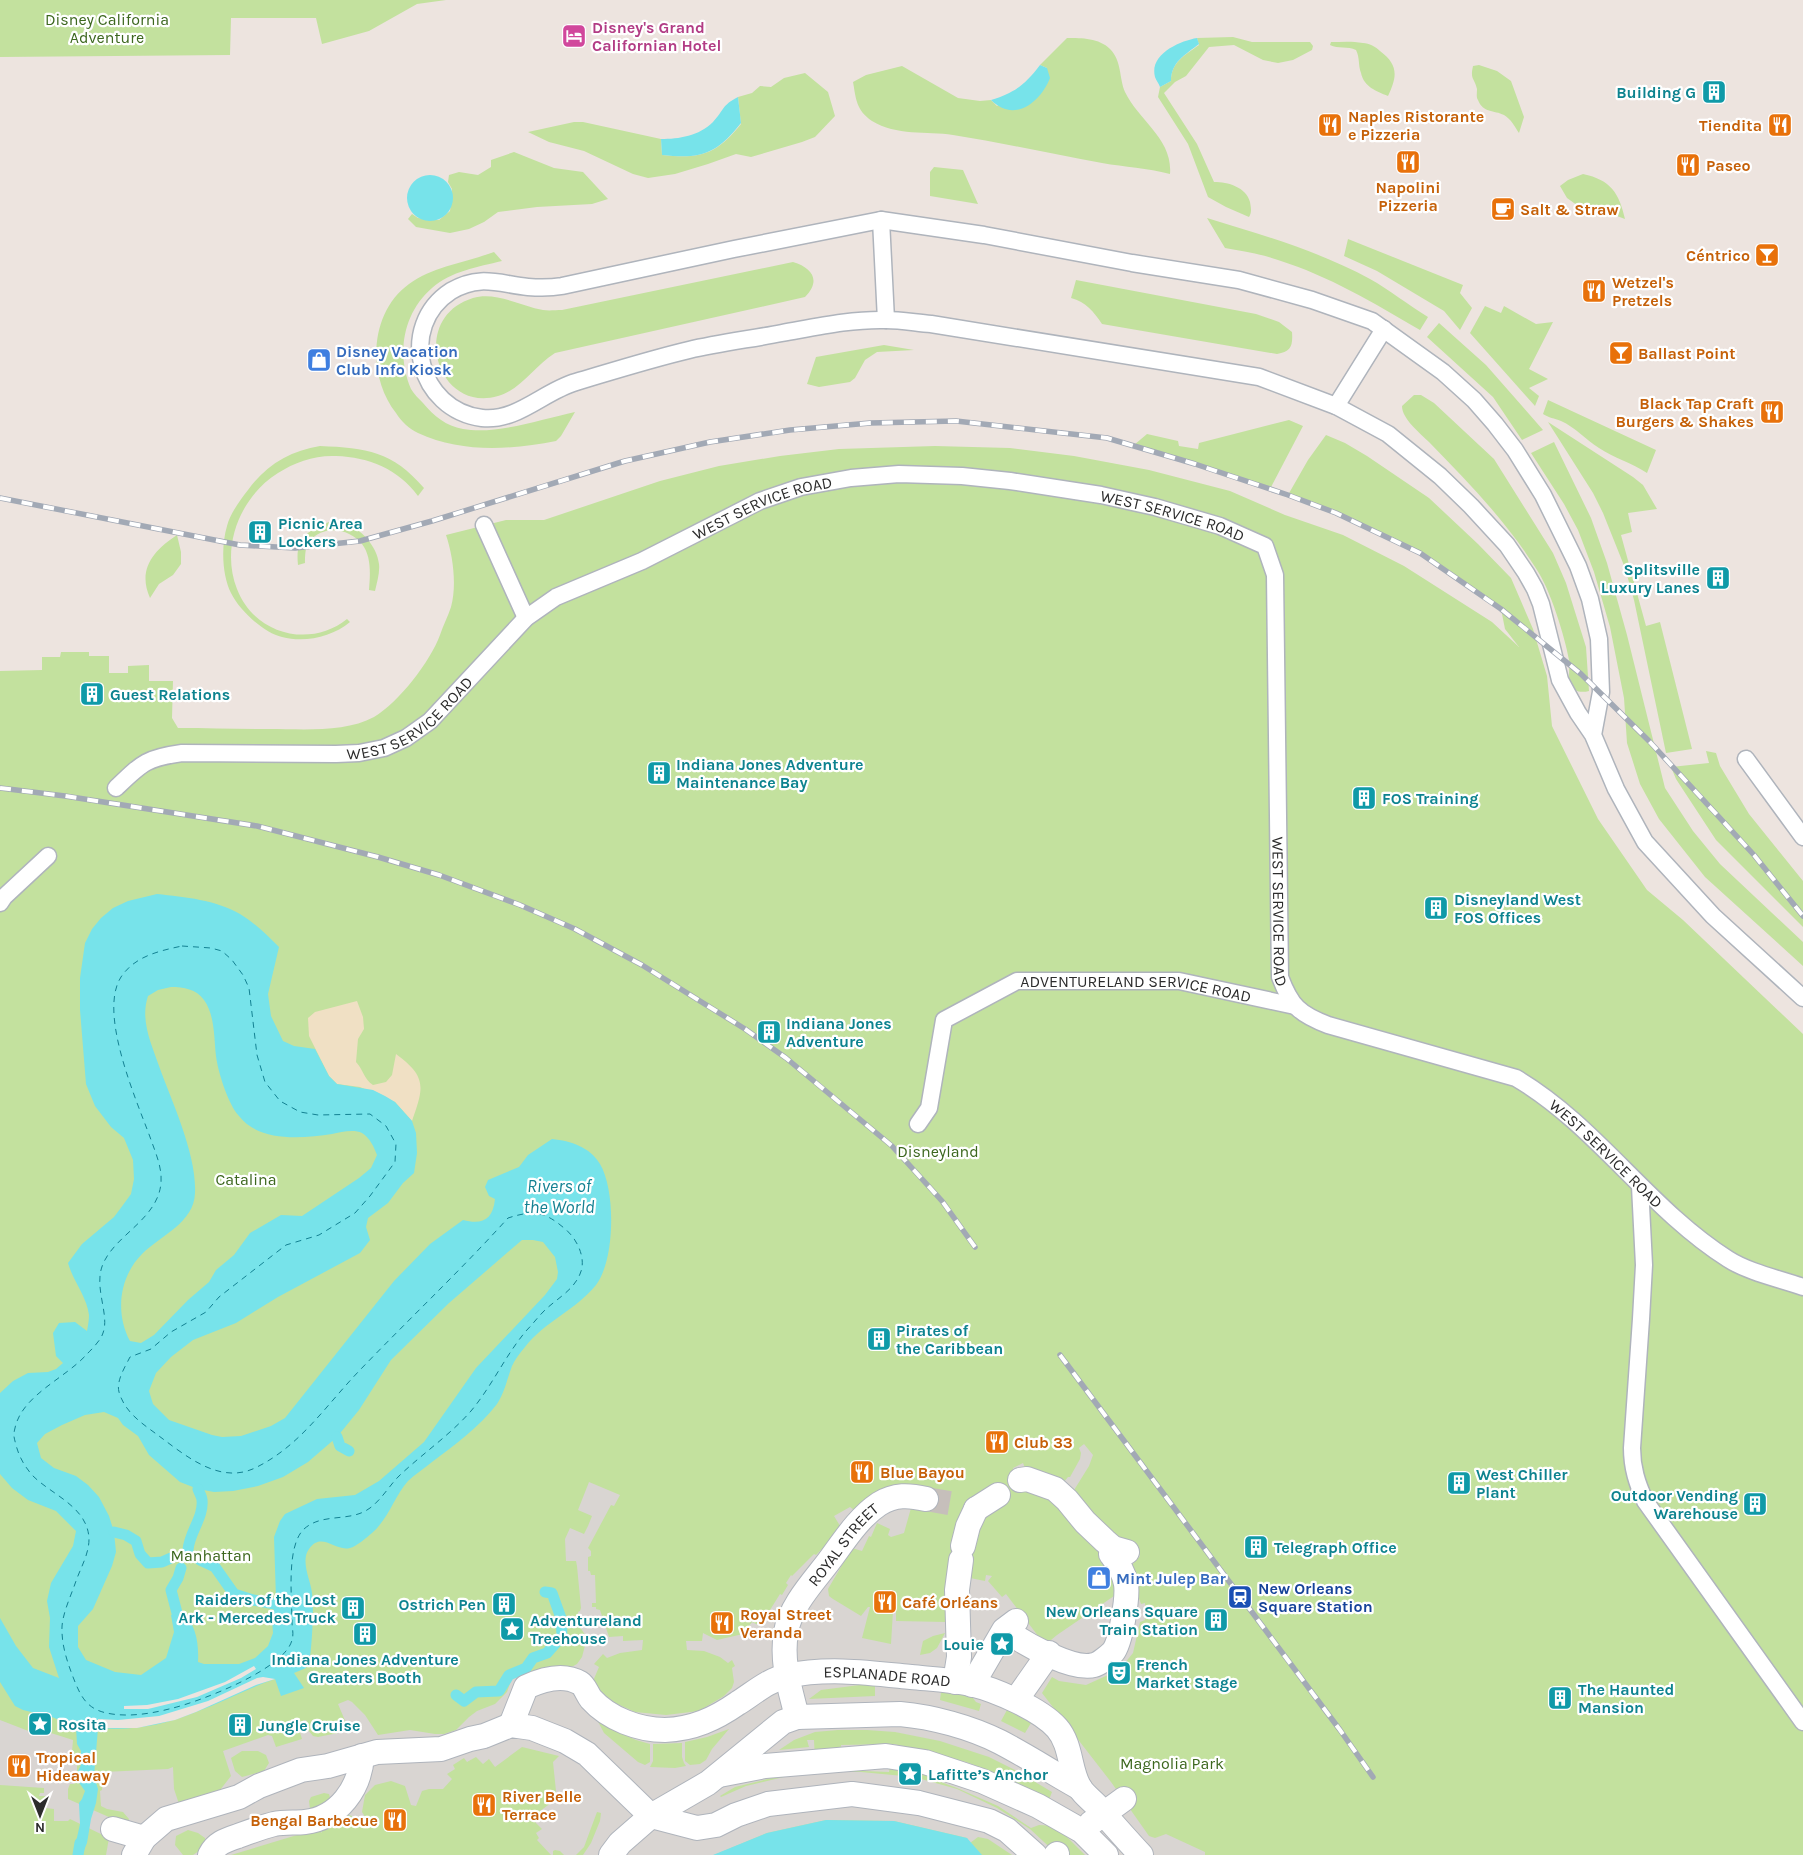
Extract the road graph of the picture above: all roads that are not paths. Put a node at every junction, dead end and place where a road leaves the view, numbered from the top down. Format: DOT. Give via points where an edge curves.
graph roads {
  1 [pos="881,220"];
  2 [pos="886,320"];
  3 [pos="1384,329"];
  4 [pos="1336,406"];
  5 [pos="484,525"];
  6 [pos="526,618"];
  7 [pos="1593,735"];
  8 [pos="1746,759"];
  9 [pos="116,788"];
  10 [pos="1803,837"];
  11 [pos="48,856"];
  12 [pos="0,903"];
  13 [pos="1803,998"];
  14 [pos="1295,1006"];
  15 [pos="918,1124"];
  16 [pos="1640,1186"];
  17 [pos="1803,1287"];
  18 [pos="1020,1480"];
  19 [pos="998,1495"];
  20 [pos="926,1499"];
  21 [pos="1049,1653"];
  22 [pos="787,1676"];
  23 [pos="964,1683"];
  24 [pos="1016,1700"];
  25 [pos="797,1717"];
  26 [pos="1803,1722"];
  27 [pos="511,1725"];
  28 [pos="362,1756"];
  29 [pos="716,1776"];
  30 [pos="1080,1788"];
  31 [pos="239,1797"];
  32 [pos="1124,1799"];
  33 [pos="1104,1813"];
  34 [pos="650,1816"];
  35 [pos="113,1830"];
  36 [pos="250,1831"];
  37 [pos="139,1846"];
  38 [pos="1060,1847"];
  39 [pos="1133,1852"];
  40 [pos="210,1855"];
  41 [pos="611,1855"];
  42 [pos="1106,1855"];
  1 -- 2 [label="lane"];
  1 -- 2 [label="lane" via="562,286 545,288 497,281 473,282 451,291 433,308 422,329 419,352 426,378 439,398 459,412 482,418 500,417 573,383 688,350 842,322"];
  1 -- 3 [label="lane" via="1239,280 1312,300 1372,321"];
  2 -- 4 [label="lane" via="932,324 1259,377"];
  3 -- 4 [label="lane"];
  3 -- 7 [label="lane" via="1443,372 1474,400 1515,450 1550,510 1578,566 1590,598 1599,639 1601,692"];
  4 -- 7 [label="lane" via="1388,434 1452,488 1507,545 1535,588 1560,680"];
  5 -- 6 [label="lane"];
  6 -- 9 [label="lane, WEST SERVICE ROAD" via="430,721 406,738 384,748 336,754 164,755 148,760"];
  6 -- 14 [label="lane, WEST SERVICE ROAD" via="556,597 642,561 760,501 801,487 852,478 899,474 962,476 1101,494 1220,526 1265,546 1275,575 1280,977"];
  7 -- 13 [label="lane" via="1616,789 1645,842 1713,916"];
  8 -- 10 [label="lane"];
  11 -- 12 [label="lane"];
  14 -- 15 [label="lane, ADVENTURELAND SERVICE ROAD" via="1179,982 1017,982 944,1020 929,1108"];
  14 -- 16 [label="lane, WEST SERVICE ROAD" via="1309,1017 1328,1025 1516,1078 1564,1111"];
  16 -- 17 [label="lane, WEST SERVICE ROAD" via="1692,1233 1729,1260"];
  16 -- 26 [label="lane" via="1643,1274 1632,1448 1637,1482 1645,1501"];
  18 -- 21 [label="street" via="1027,1479 1056,1489 1085,1522 1121,1550 1111,1554 1121,1567 1126,1586 1120,1633 1114,1652 1095,1665 1085,1666 1075,1666"];
  19 -- 23 [label="street" via="968,1507 957,1590 959,1657"];
  20 -- 22 [label="street, ROYAL STREET" via="902,1495 893,1497 879,1504 855,1526 804,1593 793,1614 783,1655"];
  21 -- 23 [label="street" via="1030,1646 1013,1627 1004,1630"];
  21 -- 24 [label="street"];
  22 -- 23 [label="street, ESPLANADE ROAD" via="822,1672 868,1673"];
  22 -- 25 [label="street, ROYAL STREET"];
  22 -- 27 [label="street, ESPLANADE ROAD" via="758,1689 699,1725 656,1730 628,1724 602,1708 591,1699 582,1684 557,1678 539,1681 526,1687"];
  23 -- 24 [label="street, ESPLANADE ROAD"];
  24 -- 30 [label="street, ESPLANADE ROAD" via="1058,1729"];
  25 -- 29 [label="street" via="783,1722"];
  25 -- 30 [label="street" via="917,1715 998,1741"];
  27 -- 28 [label="street" via="441,1749 390,1751"];
  27 -- 34 [label="street" via="532,1728 587,1754"];
  28 -- 31 [label="street" via="301,1770"];
  28 -- 36 [label="street" via="361,1771 347,1799 332,1813 313,1820 274,1824"];
  29 -- 34 [label="street"];
  29 -- 38 [label="street" via="765,1766 886,1756 925,1762 982,1781 1038,1806"];
  30 -- 33 [label="street, ESPLANADE ROAD"];
  31 -- 36 [label="street"];
  31 -- 37 [label="street" via="166,1819"];
  32 -- 33 [label="street"];
  33 -- 38 [label="street"];
  33 -- 39 [label="street, ESPLANADE ROAD"];
  34 -- 38 [label="street" via="697,1828 716,1825 768,1804 852,1794 919,1803 988,1821"];
  34 -- 41 [label="street"];
  35 -- 37 [label="street"];
  36 -- 40 [label="street" via="220,1843"];
  38 -- 42 [label="street"];
}
